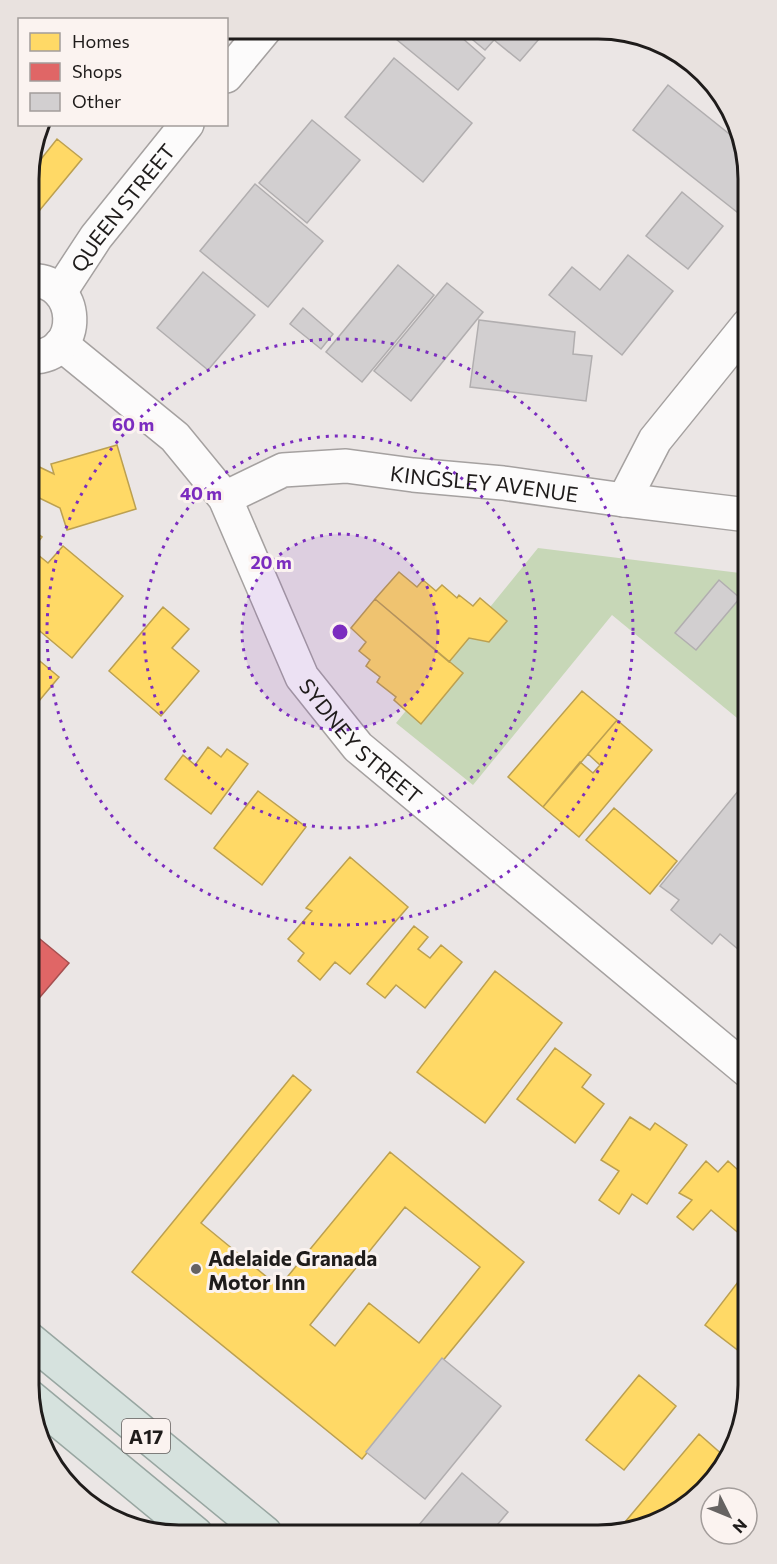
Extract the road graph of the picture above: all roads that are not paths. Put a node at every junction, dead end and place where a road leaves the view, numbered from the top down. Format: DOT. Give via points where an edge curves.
graph roads {
  1 [pos="257,39"];
  2 [pos="228,74"];
  3 [pos="185,126"];
  4 [pos="45,287"];
  5 [pos="738,338"];
  6 [pos="61,344"];
  7 [pos="39,357"];
  8 [pos="225,498"];
  9 [pos="624,500"];
  10 [pos="738,514"];
  11 [pos="738,1063"];
  12 [pos="39,1347"];
  13 [pos="41,1406"];
  14 [pos="185,1525"];
  15 [pos="255,1525"];
  1 -- 2 [label="street"];
  3 -- 4 [label="street, QUEEN STREET" via="96,237"];
  4 -- 6 [label="street" via="68,306 71,319"];
  5 -- 9 [label="street" via="655,440"];
  6 -- 7 [label="street"];
  6 -- 8 [label="street, SYDNEY STREET" via="176,438"];
  8 -- 9 [label="street, KINGSLEY AVENUE" via="283,470 346,466"];
  8 -- 11 [label="street, SYDNEY STREET" via="302,677 358,747"];
  9 -- 10 [label="street, KINGSLEY AVENUE"];
  12 -- 15 [label="highway, A17"];
  13 -- 14 [label="highway, A17"];
}
